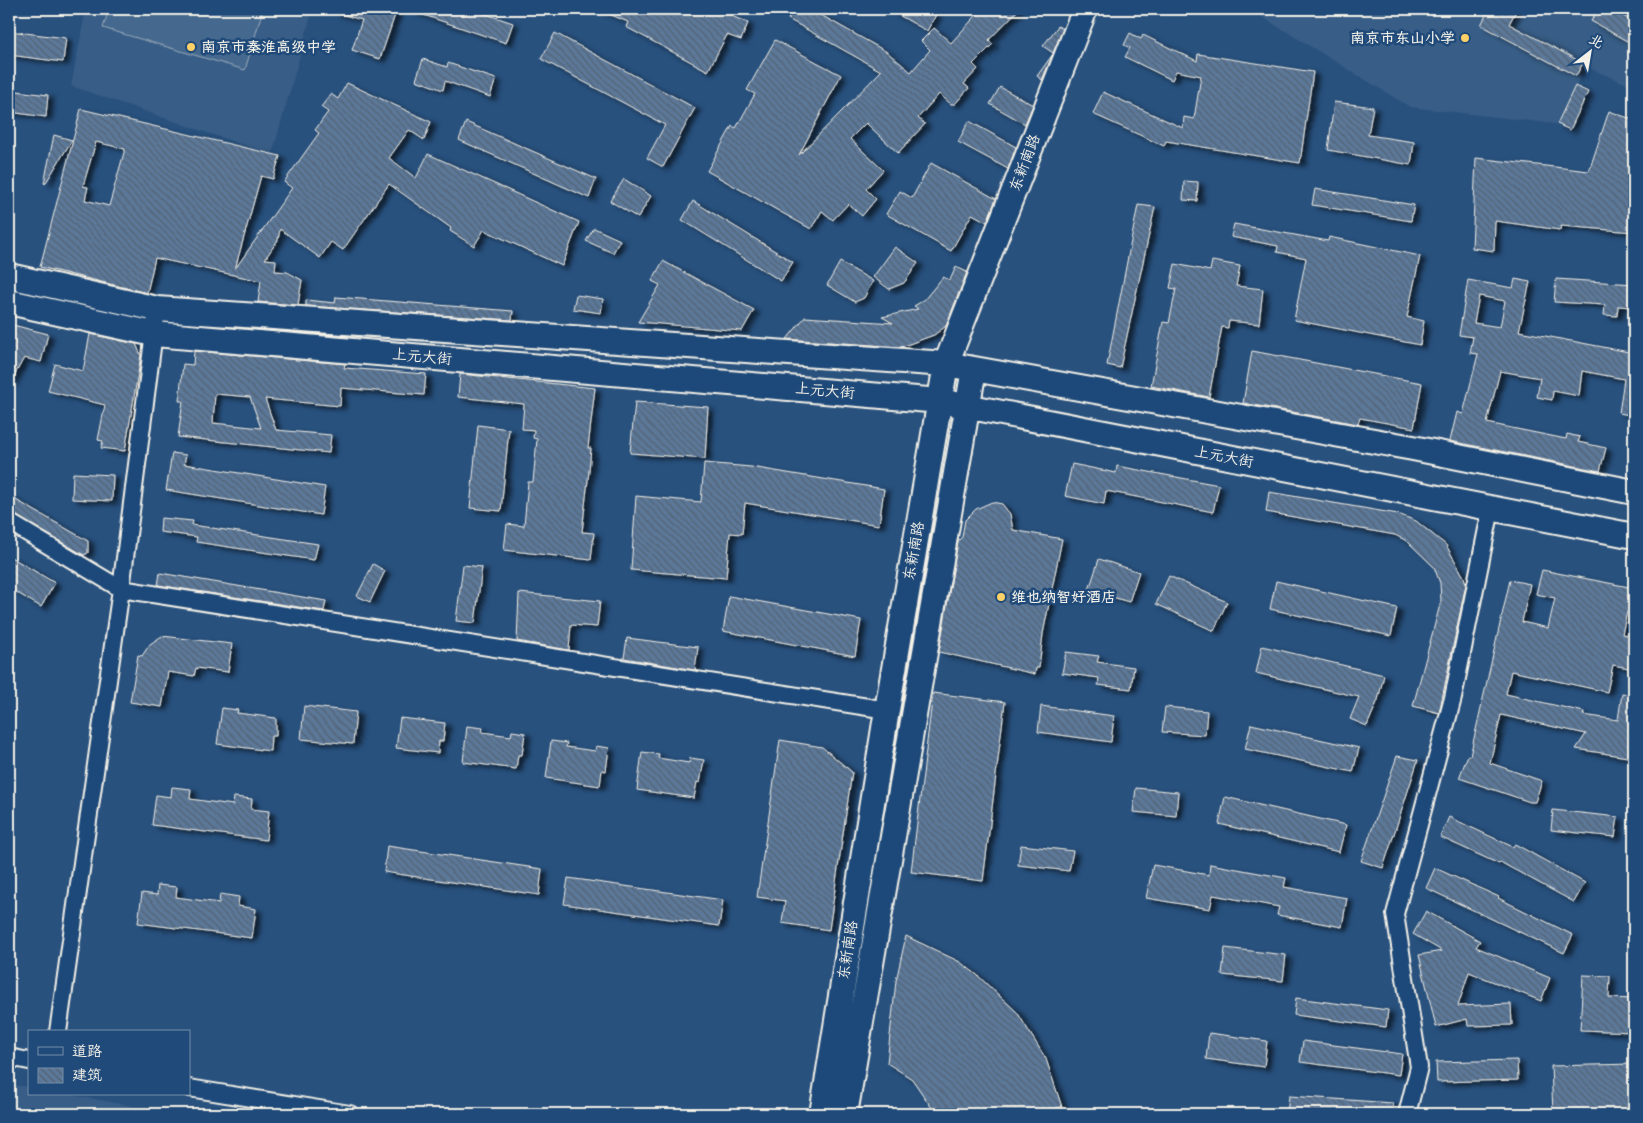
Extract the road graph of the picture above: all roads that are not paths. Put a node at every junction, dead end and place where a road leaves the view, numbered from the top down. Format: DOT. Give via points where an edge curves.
graph roads {
  1 [pos="1085,9"];
  2 [pos="9,276"];
  3 [pos="9,302"];
  4 [pos="157,309"];
  5 [pos="154,334"];
  6 [pos="946,364"];
  7 [pos="974,369"];
  8 [pos="940,401"];
  9 [pos="966,406"];
  10 [pos="1634,492"];
  11 [pos="1491,510"];
  12 [pos="9,522"];
  13 [pos="1634,536"];
  14 [pos="121,589"];
  15 [pos="887,710"];
  16 [pos="58,1030"];
  17 [pos="9,1057"];
  18 [pos="28,1061"];
  19 [pos="190,1088"];
  20 [pos="350,1114"];
  21 [pos="822,1114"];
  22 [pos="845,1114"];
  23 [pos="1407,1114"];
  1 -- 6 [label="main road, 东新南路"];
  2 -- 4 [label="main road, 上元大街"];
  3 -- 5 [label="main road, 上元大街"];
  4 -- 5 [label="street"];
  4 -- 6 [label="main road, 上元大街"];
  5 -- 8 [label="main road, 上元大街"];
  5 -- 14 [label="street"];
  6 -- 7 [label="main road, 上元大街"];
  6 -- 8 [label="main road, 东新南路"];
  7 -- 9 [label="main road, 东新南路"];
  7 -- 10 [label="main road, 上元大街" via="1413,448"];
  8 -- 9 [label="main road, 上元大街"];
  8 -- 15 [label="main road, 东新南路"];
  9 -- 11 [label="main road, 上元大街"];
  9 -- 22 [label="main road, 东新南路"];
  11 -- 13 [label="main road, 上元大街"];
  11 -- 23 [label="street" via="1453,698 1396,914 1419,1067"];
  12 -- 14 [label="street"];
  14 -- 15 [label="street"];
  14 -- 16 [label="street"];
  15 -- 21 [label="main road, 东新南路"];
  17 -- 18 [label="street"];
  19 -- 20 [label="street"];
}
